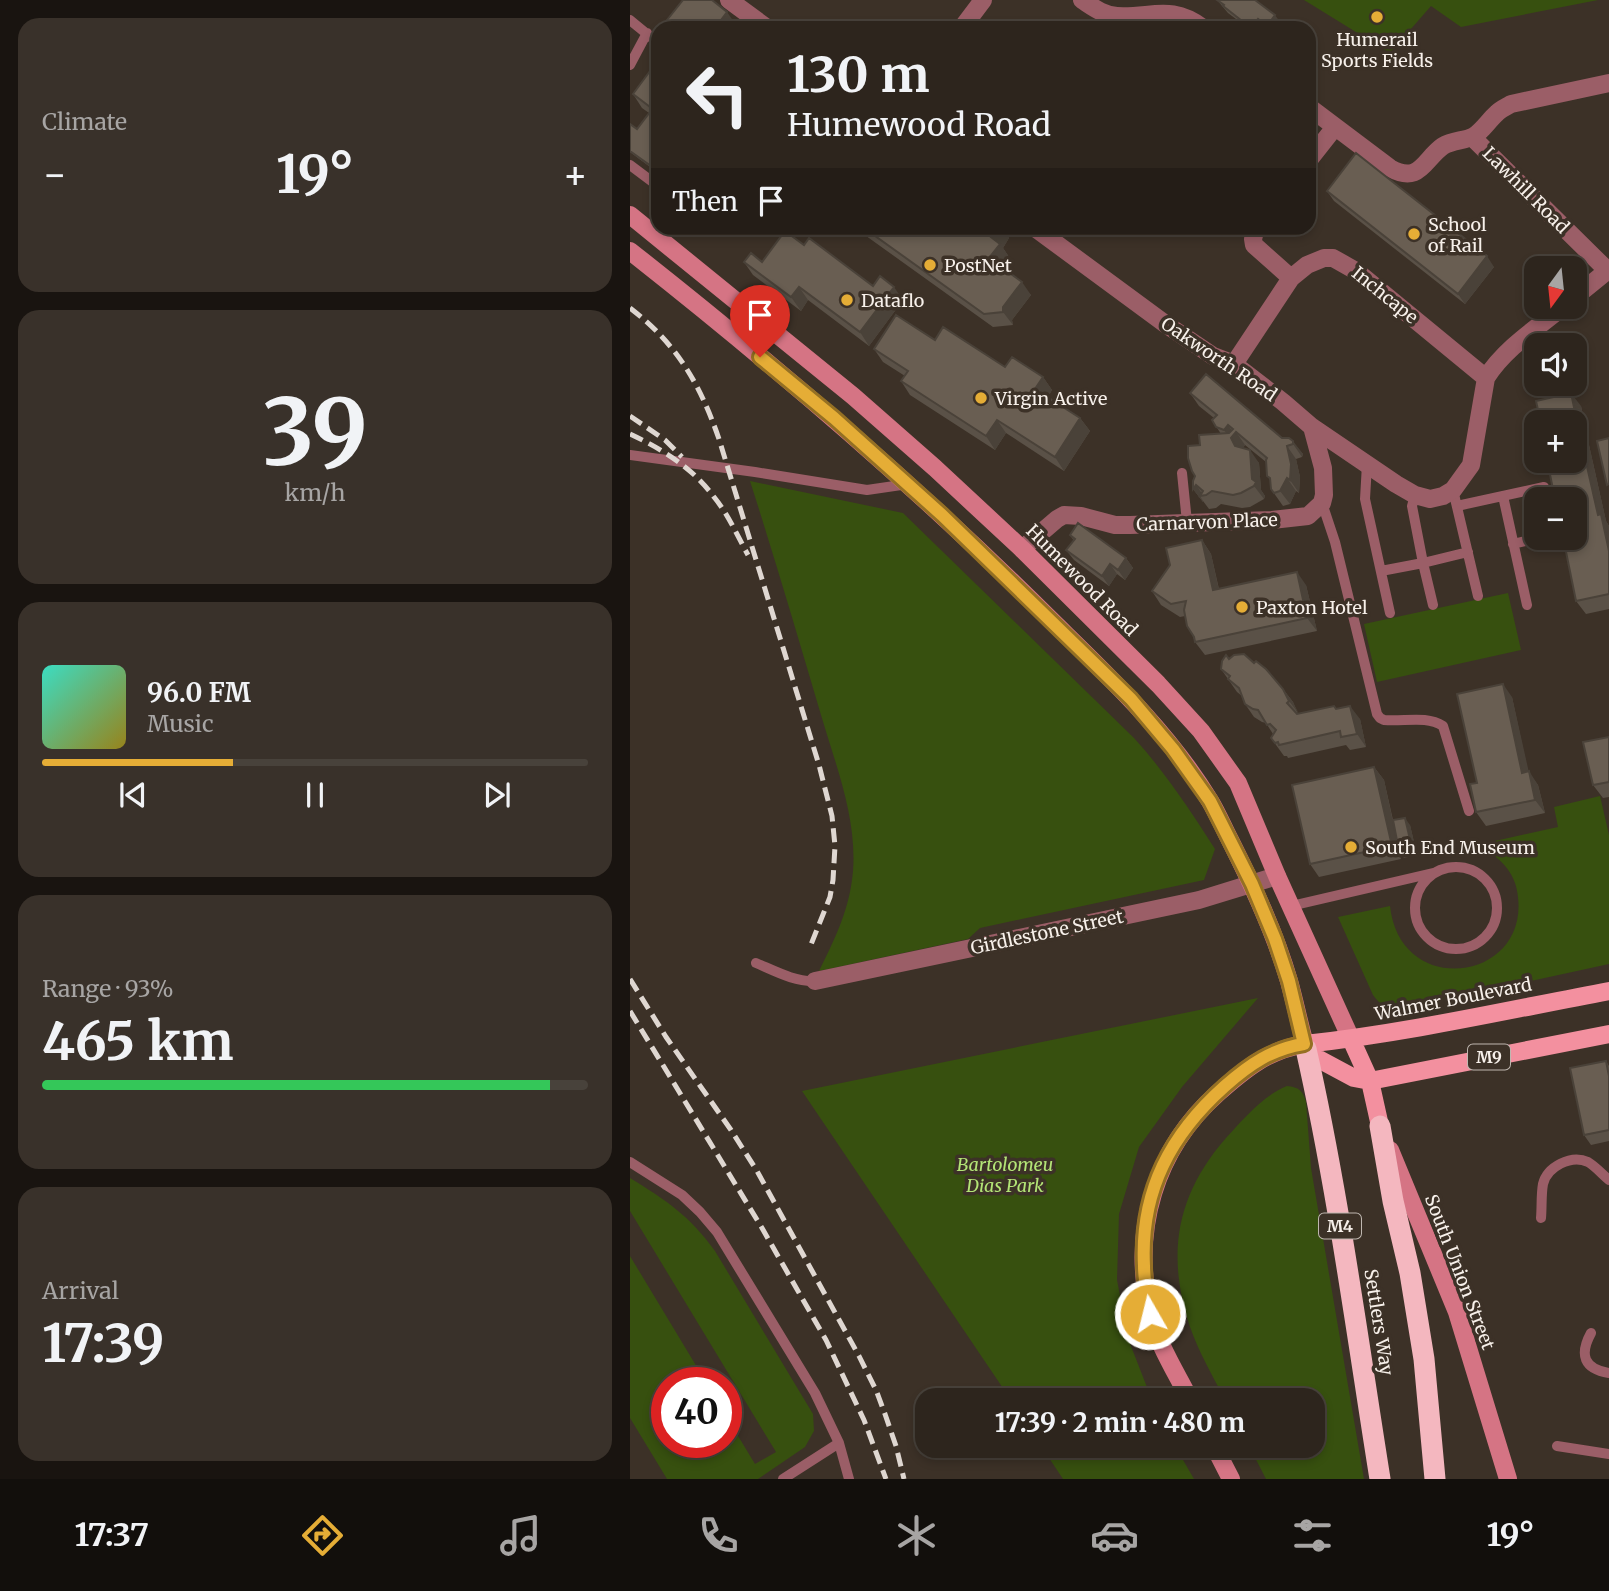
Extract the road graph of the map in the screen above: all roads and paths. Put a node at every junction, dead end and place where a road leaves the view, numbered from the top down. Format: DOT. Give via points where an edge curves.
graph roads {
  1 [pos="730,0"];
  2 [pos="983,0"];
  3 [pos="1082,0"];
  4 [pos="630,20"];
  5 [pos="758,21"];
  6 [pos="967,21"];
  7 [pos="1194,21"];
  8 [pos="647,33"];
  9 [pos="651,37"];
  10 [pos="630,65"];
  11 [pos="1609,83"];
  12 [pos="1316,112"];
  13 [pos="1335,127"];
  14 [pos="1472,137"];
  15 [pos="1316,151"];
  16 [pos="630,164"];
  17 [pos="651,180"];
  18 [pos="630,215"];
  19 [pos="651,223"];
  20 [pos="666,235"];
  21 [pos="1045,235"];
  22 [pos="1253,235"];
  23 [pos="630,251"];
  24 [pos="1608,272"];
  25 [pos="1291,278"];
  26 [pos="1587,288"];
  27 [pos="1548,319"];
  28 [pos="1234,364"];
  29 [pos="1486,378"];
  30 [pos="1312,427"];
  31 [pos="630,455"];
  32 [pos="1367,464"];
  33 [pos="1182,473"];
  34 [pos="908,484"];
  35 [pos="1524,491"];
  36 [pos="1415,495"];
  37 [pos="1503,496"];
  38 [pos="1451,497"];
  39 [pos="1322,503"];
  40 [pos="1187,522"];
  41 [pos="1524,541"];
  42 [pos="1513,544"];
  43 [pos="1022,549"];
  44 [pos="1468,552"];
  45 [pos="1423,563"];
  46 [pos="1381,571"];
  47 [pos="1478,596"];
  48 [pos="1433,605"];
  49 [pos="1527,605"];
  50 [pos="1390,613"];
  51 [pos="1469,811"];
  52 [pos="1433,873"];
  53 [pos="1277,876"];
  54 [pos="1252,884"];
  55 [pos="1291,906"];
  56 [pos="756,963"];
  57 [pos="816,981"];
  58 [pos="1609,991"];
  59 [pos="1609,1034"];
  60 [pos="1351,1039"];
  61 [pos="1305,1046"];
  62 [pos="1370,1081"];
  63 [pos="1380,1126"];
  64 [pos="630,1162"];
  65 [pos="1609,1180"];
  66 [pos="1541,1218"];
  67 [pos="1591,1333"];
  68 [pos="1609,1373"];
  69 [pos="1184,1388"];
  70 [pos="839,1443"];
  71 [pos="1557,1446"];
  72 [pos="1609,1454"];
  73 [pos="1220,1458"];
  74 [pos="783,1479"];
  75 [pos="849,1479"];
  76 [pos="1231,1479"];
  77 [pos="1380,1479"];
  78 [pos="1435,1479"];
  79 [pos="1508,1479"];
  1 -- 5 [label="street"];
  2 -- 6 [label="street"];
  3 -- 7 [label="street" via="1116,16 1161,13"];
  4 -- 8 [label="lane"];
  8 -- 9 [label="lane"];
  8 -- 10 [label="lane"];
  11 -- 14 [label="street" via="1511,104"];
  12 -- 13 [label="street"];
  13 -- 14 [label="street" via="1405,174 1422,168 1449,143"];
  13 -- 15 [label="street"];
  14 -- 24 [label="street, Lawhill Road"];
  16 -- 17 [label="lane"];
  18 -- 19 [label="main road, Humewood Road"];
  20 -- 43 [label="main road, Humewood Road"];
  21 -- 28 [label="street, Oakworth Road" via="1174,330"];
  22 -- 25 [label="street" via="1254,245"];
  23 -- 34 [label="main road, M4"];
  24 -- 26 [label="street"];
  25 -- 28 [label="street, Inchcape"];
  25 -- 29 [label="street, Inchcape" via="1324,258 1347,264"];
  27 -- 29 [label="street" via="1504,355"];
  28 -- 30 [label="street, Oakworth Road"];
  29 -- 38 [label="street" via="1471,465"];
  30 -- 32 [label="street, Oakworth Road"];
  30 -- 39 [label="street" via="1323,467"];
  31 -- 34 [label="lane" via="867,490"];
  32 -- 36 [label="street, Oakworth Road"];
  32 -- 46 [label="lane" via="1365,499"];
  33 -- 40 [label="lane"];
  34 -- 54 [label="main road, M4" via="1131,699 1210,801"];
  35 -- 37 [label="lane"];
  36 -- 38 [label="street, Oakworth Road"];
  36 -- 45 [label="lane" via="1412,506"];
  37 -- 38 [label="lane"];
  37 -- 42 [label="lane"];
  38 -- 44 [label="lane"];
  39 -- 40 [label="street, Carnarvon Place" via="1308,516"];
  39 -- 51 [label="lane" via="1377,714 1384,720 1426,720 1443,726"];
  40 -- 43 [label="street, Carnarvon Place" via="1115,525 1068,508"];
  41 -- 42 [label="lane"];
  42 -- 49 [label="lane"];
  43 -- 53 [label="main road, Humewood Road" via="1200,731 1238,783"];
  44 -- 45 [label="lane"];
  44 -- 47 [label="lane"];
  45 -- 46 [label="lane"];
  45 -- 48 [label="lane"];
  46 -- 50 [label="lane"];
  52 -- 52 [label="lane" via="1453,866 1475,870 1491,885 1498,905 1496,916 1479,942 1459,949 1438,945 1421,931 1414,910 1419,889"];
  52 -- 55 [label="lane"];
  53 -- 54 [label="street, Girdlestone Street"];
  53 -- 55 [label="main road, Humewood Road"];
  54 -- 57 [label="street, Girdlestone Street" via="1199,900"];
  54 -- 61 [label="main road, M4" via="1289,981"];
  55 -- 60 [label="main road, Humewood Road"];
  56 -- 57 [label="lane"];
  58 -- 60 [label="main road, Walmer Boulevard / M9"];
  59 -- 62 [label="main road, M9"];
  60 -- 61 [label="main road, Walmer Boulevard / M9"];
  60 -- 62 [label="main road, Humewood Road"];
  61 -- 62 [label="main road" via="1313,1056 1354,1078"];
  61 -- 69 [label="main road" via="1287,1046 1261,1058 1207,1103 1175,1142 1154,1188 1143,1265 1150,1314"];
  61 -- 77 [label="highway, Settlers Way / M4" via="1349,1279"];
  62 -- 63 [label="main road, South Union Street"];
  63 -- 78 [label="highway" via="1424,1359"];
  63 -- 79 [label="main road, South Union Street" via="1457,1312"];
  64 -- 70 [label="lane" via="682,1195 716,1232 815,1393"];
  65 -- 66 [label="lane" via="1582,1160 1562,1163 1543,1183"];
  67 -- 68 [label="lane" via="1584,1349 1588,1364"];
  70 -- 74 [label="lane"];
  70 -- 75 [label="lane"];
  71 -- 72 [label="lane"];
  73 -- 76 [label="main road"];
}
